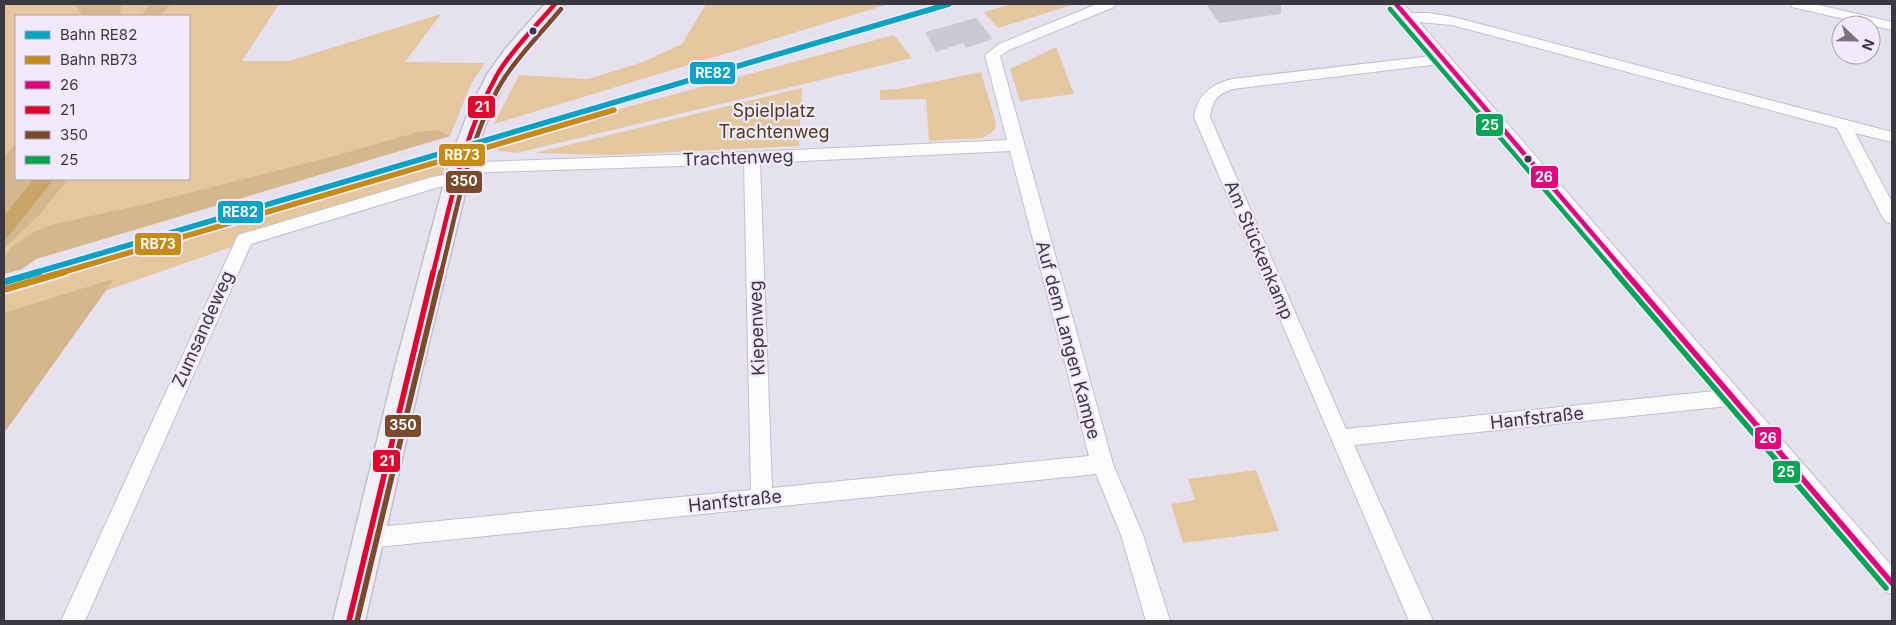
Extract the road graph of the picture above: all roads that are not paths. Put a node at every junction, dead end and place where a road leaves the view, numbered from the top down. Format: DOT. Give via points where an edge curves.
graph roads {
  1 [pos="555,4"];
  2 [pos="1109,4"];
  3 [pos="1797,4"];
  4 [pos="1401,11"];
  5 [pos="1892,26"];
  6 [pos="992,55"];
  7 [pos="1442,59"];
  8 [pos="1843,124"];
  9 [pos="1892,137"];
  10 [pos="1016,145"];
  11 [pos="752,158"];
  12 [pos="458,173"];
  13 [pos="1892,218"];
  14 [pos="1734,397"];
  15 [pos="1340,438"];
  16 [pos="1102,464"];
  17 [pos="762,498"];
  18 [pos="368,538"];
  19 [pos="1892,583"];
  20 [pos="74,621"];
  21 [pos="349,621"];
  22 [pos="1158,621"];
  23 [pos="1422,621"];
  1 -- 12 [label="main road" via="492,84"];
  2 -- 6 [label="street" via="1004,47"];
  3 -- 5 [label="street"];
  4 -- 7 [label="street"];
  4 -- 8 [label="street"];
  6 -- 10 [label="street, Auf dem Langen Kampe"];
  7 -- 14 [label="street"];
  7 -- 15 [label="street, Am Stückenkamp" via="1232,84 1210,92 1204,103 1202,117"];
  8 -- 9 [label="street"];
  8 -- 13 [label="street"];
  10 -- 11 [label="street, Trachtenweg"];
  10 -- 16 [label="street, Auf dem Langen Kampe"];
  11 -- 12 [label="street, Trachtenweg"];
  11 -- 17 [label="street, Kiepenweg"];
  12 -- 18 [label="main road"];
  12 -- 20 [label="street, Zumsandeweg" via="244,240"];
  14 -- 15 [label="street, Hanfstraße"];
  14 -- 19 [label="street"];
  15 -- 23 [label="street, Am Stückenkamp"];
  16 -- 17 [label="street, Hanfstraße"];
  16 -- 22 [label="street, Auf dem Langen Kampe" via="1132,535"];
  17 -- 18 [label="street, Hanfstraße"];
  18 -- 21 [label="main road"];
}
